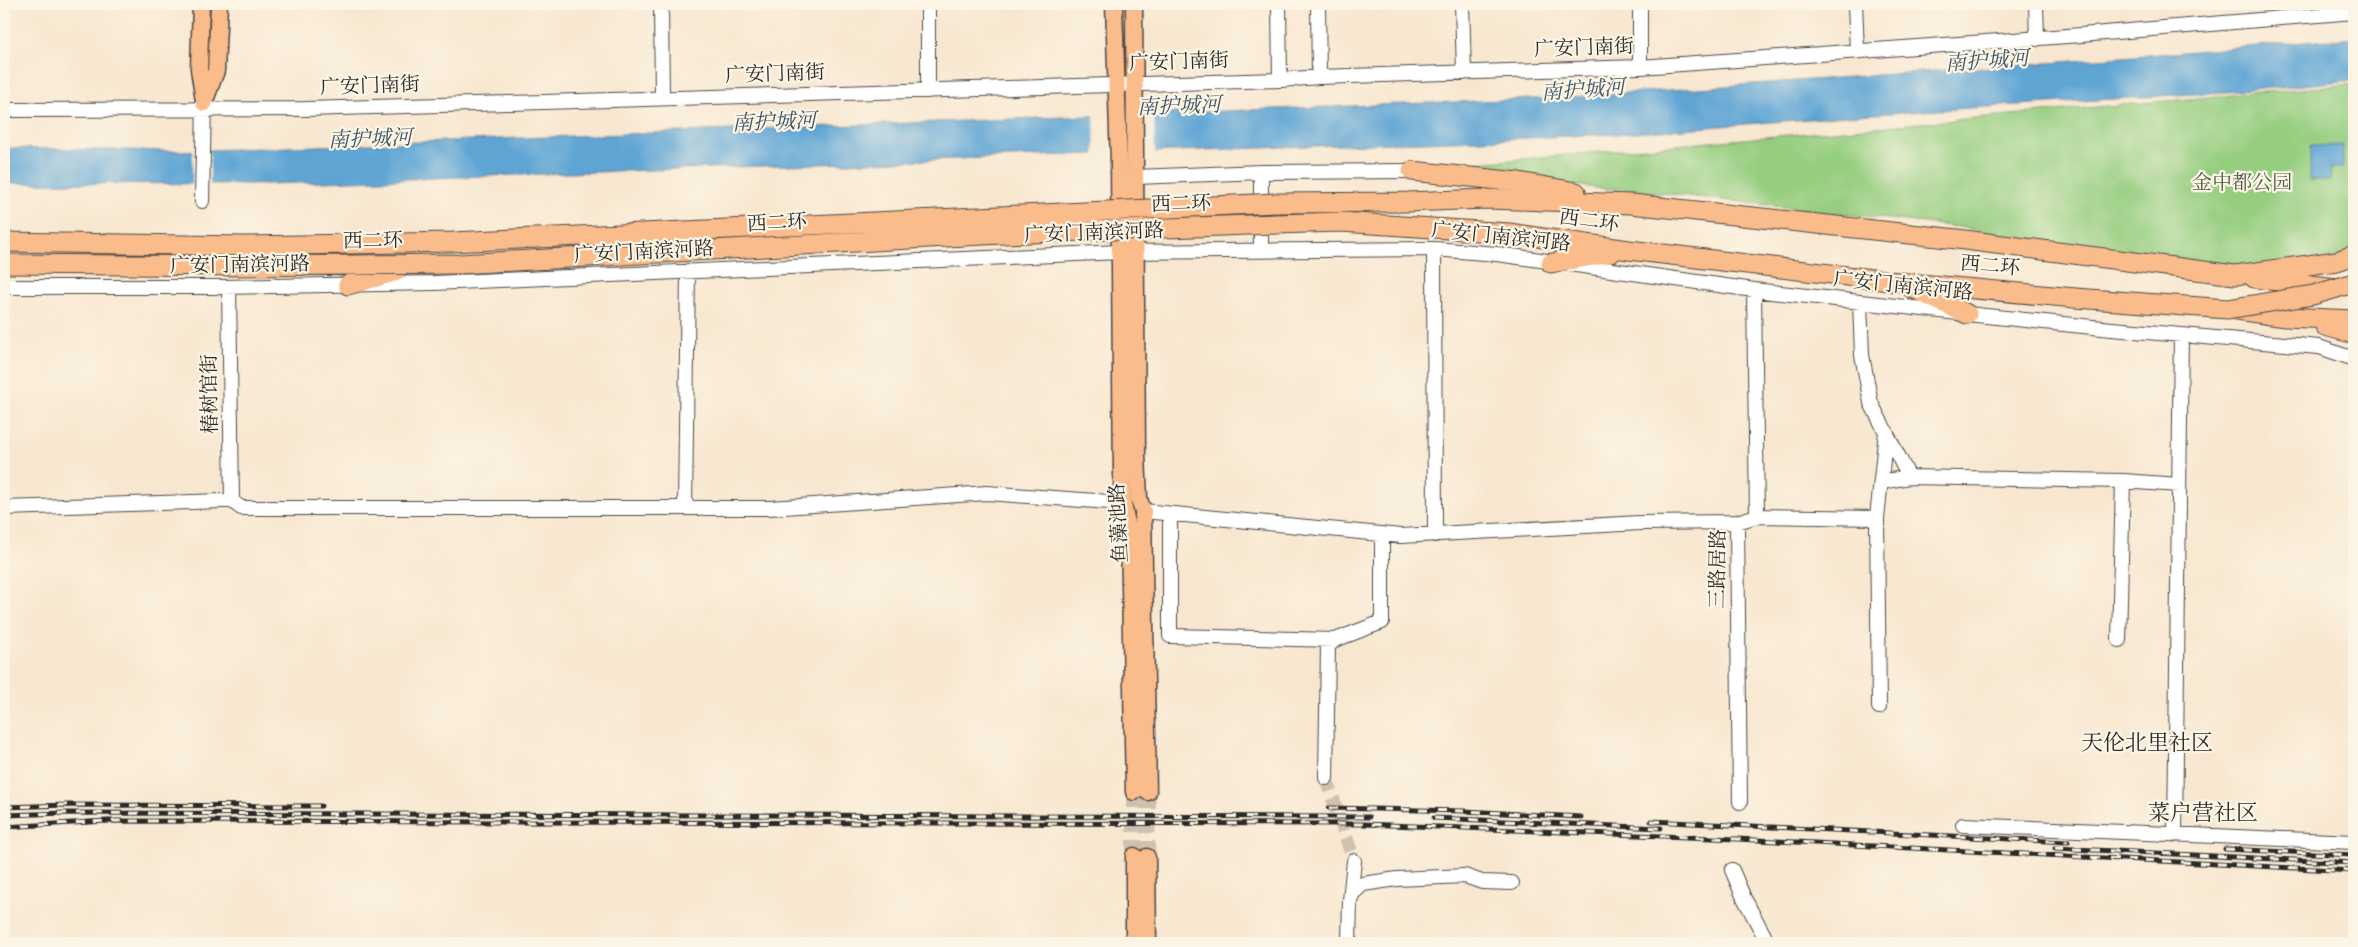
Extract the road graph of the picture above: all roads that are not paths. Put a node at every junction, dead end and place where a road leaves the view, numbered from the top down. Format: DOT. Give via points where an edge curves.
graph roads {
  1 [pos="201,4"];
  2 [pos="219,4"];
  3 [pos="661,4"];
  4 [pos="928,4"];
  5 [pos="1114,4"];
  6 [pos="1134,4"];
  7 [pos="1279,4"];
  8 [pos="1318,4"];
  9 [pos="1462,4"];
  10 [pos="1640,4"];
  11 [pos="1856,4"];
  12 [pos="2036,4"];
  13 [pos="2354,6"];
  14 [pos="2354,12"];
  15 [pos="2037,34"];
  16 [pos="1857,47"];
  17 [pos="1640,63"];
  18 [pos="1464,69"];
  19 [pos="1319,73"];
  20 [pos="1280,76"];
  21 [pos="928,87"];
  22 [pos="1116,87"];
  23 [pos="1135,87"];
  24 [pos="662,95"];
  25 [pos="4,102"];
  26 [pos="204,107"];
  27 [pos="4,110"];
  28 [pos="1130,168"];
  29 [pos="1412,171"];
  30 [pos="1261,172"];
  31 [pos="202,201"];
  32 [pos="1631,204"];
  33 [pos="4,242"];
  34 [pos="1434,249"];
  35 [pos="1629,250"];
  36 [pos="1260,251"];
  37 [pos="1128,252"];
  38 [pos="2354,255"];
  39 [pos="1551,263"];
  40 [pos="4,264"];
  41 [pos="420,264"];
  42 [pos="688,271"];
  43 [pos="2235,275"];
  44 [pos="1898,282"];
  45 [pos="2354,283"];
  46 [pos="348,284"];
  47 [pos="4,286"];
  48 [pos="225,287"];
  49 [pos="2354,289"];
  50 [pos="1754,290"];
  51 [pos="1860,302"];
  52 [pos="2228,308"];
  53 [pos="1967,314"];
  54 [pos="2285,317"];
  55 [pos="2354,320"];
  56 [pos="2354,334"];
  57 [pos="2181,335"];
  58 [pos="2354,359"];
  59 [pos="1886,430"];
  60 [pos="1909,477"];
  61 [pos="2123,481"];
  62 [pos="1881,482"];
  63 [pos="2179,484"];
  64 [pos="227,501"];
  65 [pos="1123,503"];
  66 [pos="4,508"];
  67 [pos="685,508"];
  68 [pos="1143,511"];
  69 [pos="1170,514"];
  70 [pos="1757,516"];
  71 [pos="1877,518"];
  72 [pos="1737,522"];
  73 [pos="1382,535"];
  74 [pos="1435,535"];
  75 [pos="1335,640"];
  76 [pos="2119,640"];
  77 [pos="1879,706"];
  78 [pos="1326,778"];
  79 [pos="1740,802"];
  80 [pos="1963,825"];
  81 [pos="2175,835"];
  82 [pos="2354,842"];
  83 [pos="1354,861"];
  84 [pos="1732,870"];
  85 [pos="1512,883"];
  86 [pos="1350,900"];
  87 [pos="1134,943"];
  88 [pos="1148,943"];
  89 [pos="1349,943"];
  90 [pos="1768,943"];
  1 -- 26 [label="main road" via="199,69"];
  2 -- 26 [label="main road" via="216,71"];
  3 -- 24 [label="street"];
  4 -- 21 [label="street"];
  5 -- 22 [label="main road"];
  6 -- 23 [label="main road"];
  7 -- 20 [label="street"];
  8 -- 19 [label="street"];
  9 -- 18 [label="street"];
  10 -- 17 [label="street"];
  11 -- 16 [label="street"];
  12 -- 15 [label="street"];
  13 -- 15 [label="street, 广安门南街"];
  14 -- 15 [label="street, 广安门南街"];
  15 -- 16 [label="street, 广安门南街"];
  16 -- 17 [label="street, 广安门南街"];
  17 -- 18 [label="street, 广安门南街"];
  18 -- 19 [label="street, 广安门南街"];
  19 -- 20 [label="street, 广安门南街"];
  20 -- 23 [label="street, 广安门南街"];
  21 -- 22 [label="street, 广安门南街"];
  21 -- 24 [label="street, 广安门南街"];
  22 -- 23 [label="street, 广安门南街"];
  22 -- 28 [label="main road"];
  23 -- 28 [label="main road"];
  24 -- 26 [label="street, 广安门南街"];
  25 -- 26 [label="street, 广安门南街"];
  26 -- 27 [label="street, 广安门南街"];
  26 -- 31 [label="street"];
  28 -- 30 [label="street"];
  28 -- 37 [label="main road"];
  29 -- 30 [label="street"];
  29 -- 32 [label="highway" via="1519,182"];
  30 -- 36 [label="street"];
  32 -- 33 [label="highway, 西二环, bridge" via="1486,199 1276,203 452,242 244,246"];
  32 -- 43 [label="highway, 西二环" via="1957,239"];
  34 -- 36 [label="street, 广安门南滨河路"];
  34 -- 39 [label="street, 广安门南滨河路" via="1497,254"];
  34 -- 74 [label="street"];
  35 -- 39 [label="highway"];
  35 -- 41 [label="highway, 西二环, bridge" via="1509,233 1341,222 1001,234"];
  35 -- 44 [label="highway, 西二环"];
  36 -- 37 [label="street, 广安门南滨河路"];
  37 -- 42 [label="street, 广安门南滨河路"];
  37 -- 65 [label="main road, 鱼藻池路"];
  37 -- 68 [label="main road, 鱼藻池路" via="1139,499"];
  38 -- 43 [label="highway, 西二环" via="2337,262"];
  39 -- 50 [label="street, 广安门南滨河路"];
  40 -- 41 [label="highway, 西二环"];
  41 -- 46 [label="highway"];
  42 -- 46 [label="street, 广安门南滨河路" via="434,284"];
  42 -- 67 [label="street"];
  43 -- 49 [label="highway"];
  44 -- 52 [label="highway, 西二环, bridge"];
  44 -- 53 [label="highway"];
  45 -- 52 [label="highway, 西二环, bridge" via="2313,295"];
  46 -- 48 [label="street, 广安门南滨河路"];
  47 -- 48 [label="street, 广安门南滨河路"];
  48 -- 64 [label="street, 椿树馆街"];
  50 -- 51 [label="street, 广安门南滨河路"];
  50 -- 70 [label="street, 三路居路"];
  51 -- 53 [label="street, 广安门南滨河路"];
  51 -- 59 [label="street" via="1864,364 1871,403"];
  52 -- 54 [label="highway, bridge"];
  53 -- 57 [label="street, 广安门南滨河路"];
  54 -- 55 [label="highway"];
  54 -- 56 [label="highway"];
  57 -- 58 [label="street, 广安门南滨河路" via="2319,347"];
  57 -- 63 [label="street"];
  59 -- 60 [label="street"];
  59 -- 62 [label="street"];
  60 -- 61 [label="street"];
  60 -- 62 [label="street"];
  61 -- 63 [label="street"];
  61 -- 76 [label="street"];
  62 -- 71 [label="street"];
  63 -- 81 [label="street"];
  64 -- 66 [label="street"];
  64 -- 67 [label="street" via="241,508"];
  65 -- 67 [label="street" via="987,493 770,508"];
  65 -- 68 [label="main road, 鱼藻池路" via="1129,534 1141,792"];
  68 -- 69 [label="street"];
  69 -- 73 [label="street"];
  69 -- 75 [label="street" via="1170,636"];
  70 -- 71 [label="street"];
  70 -- 72 [label="street, 三路居路"];
  71 -- 77 [label="street"];
  72 -- 74 [label="street"];
  72 -- 79 [label="street, 三路居路"];
  73 -- 74 [label="street"];
  73 -- 75 [label="street" via="1382,622"];
  75 -- 78 [label="street" via="1328,646"];
  80 -- 81 [label="street"];
  81 -- 82 [label="street"];
  83 -- 86 [label="street"];
  84 -- 90 [label="street"];
  85 -- 86 [label="street" via="1482,882 1465,876 1397,879 1363,884"];
  86 -- 89 [label="street"];
  87 -- 88 [label="main road" via="1140,857"];
}
